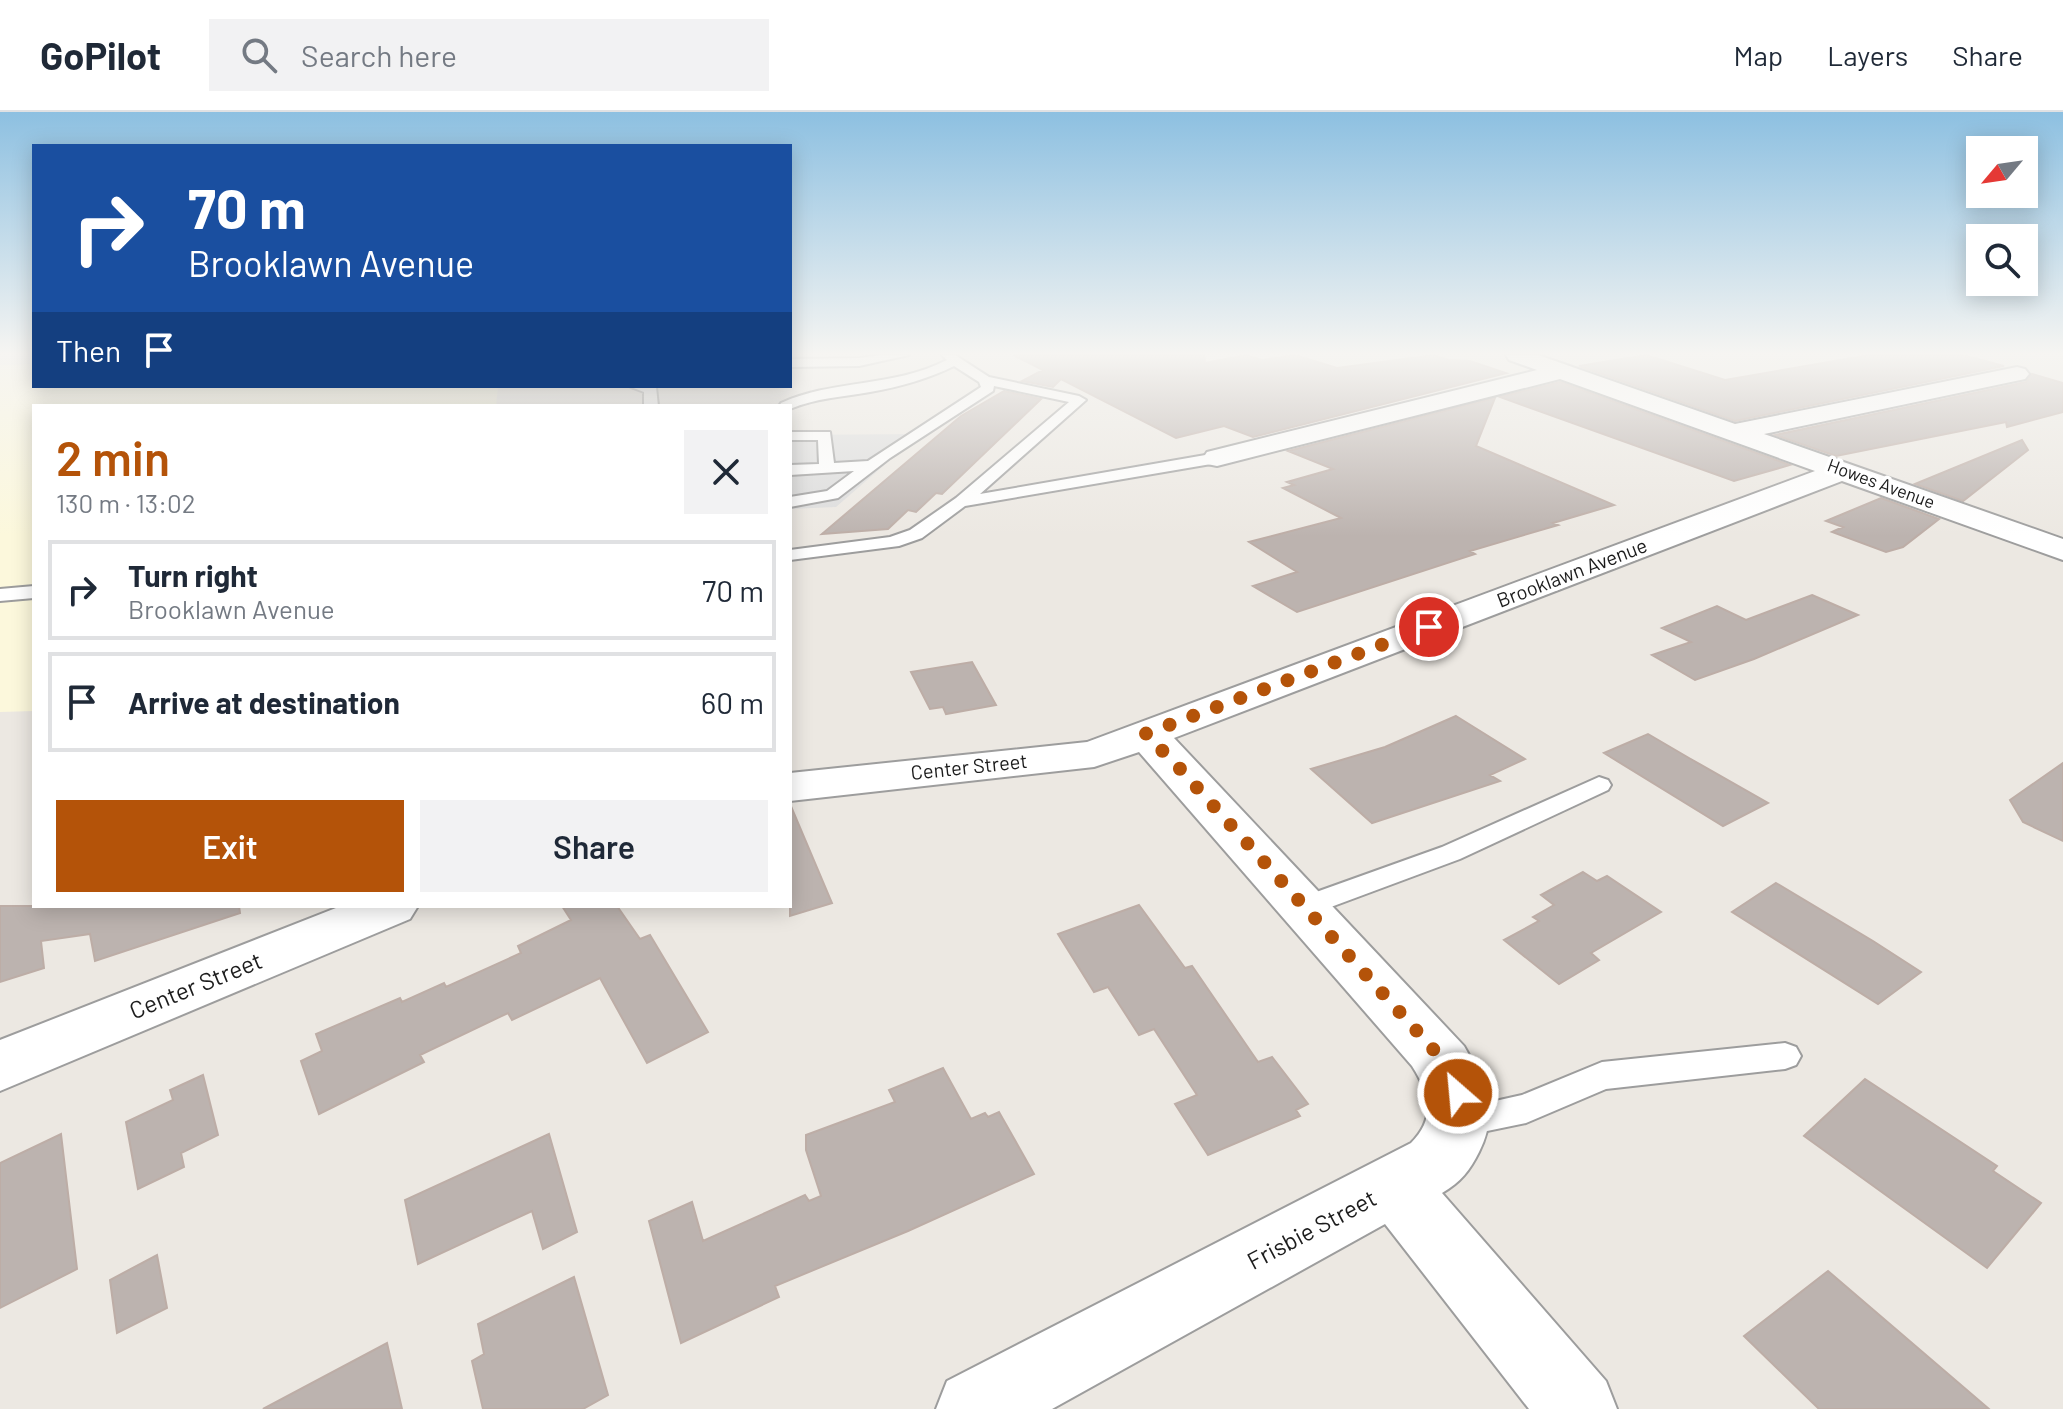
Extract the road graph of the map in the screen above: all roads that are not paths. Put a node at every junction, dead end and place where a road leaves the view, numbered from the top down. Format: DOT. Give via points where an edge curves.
graph roads {
  1 [pos="946,416"];
  2 [pos="1061,416"];
  3 [pos="1385,416"];
  4 [pos="1688,416"];
  5 [pos="1815,416"];
  6 [pos="1735,432"];
  7 [pos="792,436"];
  8 [pos="1217,458"];
  9 [pos="871,465"];
  10 [pos="827,468"];
  11 [pos="792,470"];
  12 [pos="1844,470"];
  13 [pos="792,502"];
  14 [pos="960,502"];
  15 [pos="2063,550"];
  16 [pos="792,555"];
  17 [pos="32,592"];
  18 [pos="0,595"];
  19 [pos="1145,734"];
  20 [pos="1599,785"];
  21 [pos="792,787"];
  22 [pos="1304,907"];
  23 [pos="387,908"];
  24 [pos="1785,1056"];
  25 [pos="0,1066"];
  26 [pos="1458,1122"];
  27 [pos="1395,1186"];
  28 [pos="975,1409"];
  29 [pos="1578,1409"];
  1 -- 9 [label="lane"];
  2 -- 14 [label="lane"];
  3 -- 8 [label="street"];
  4 -- 6 [label="street, Howes Avenue"];
  5 -- 6 [label="street"];
  6 -- 12 [label="street, Howes Avenue"];
  7 -- 10 [label="lane" via="825,435"];
  8 -- 14 [label="lane"];
  9 -- 10 [label="lane"];
  9 -- 13 [label="lane" via="832,495"];
  10 -- 11 [label="lane"];
  12 -- 15 [label="street, Howes Avenue"];
  12 -- 19 [label="street, Brooklawn Avenue"];
  14 -- 16 [label="lane" via="916,534 893,542"];
  17 -- 18 [label="lane"];
  19 -- 21 [label="street, Center Street" via="1094,754"];
  19 -- 22 [label="street"];
  20 -- 22 [label="lane" via="1451,853"];
  22 -- 26 [label="street" via="1445,1065 1458,1093"];
  23 -- 25 [label="street, Center Street"];
  24 -- 26 [label="lane" via="1602,1076 1526,1109"];
  26 -- 27 [label="street" via="1450,1151"];
  27 -- 28 [label="street, Frisbie Street"];
  27 -- 29 [label="street, Frisbie Street"];
}
